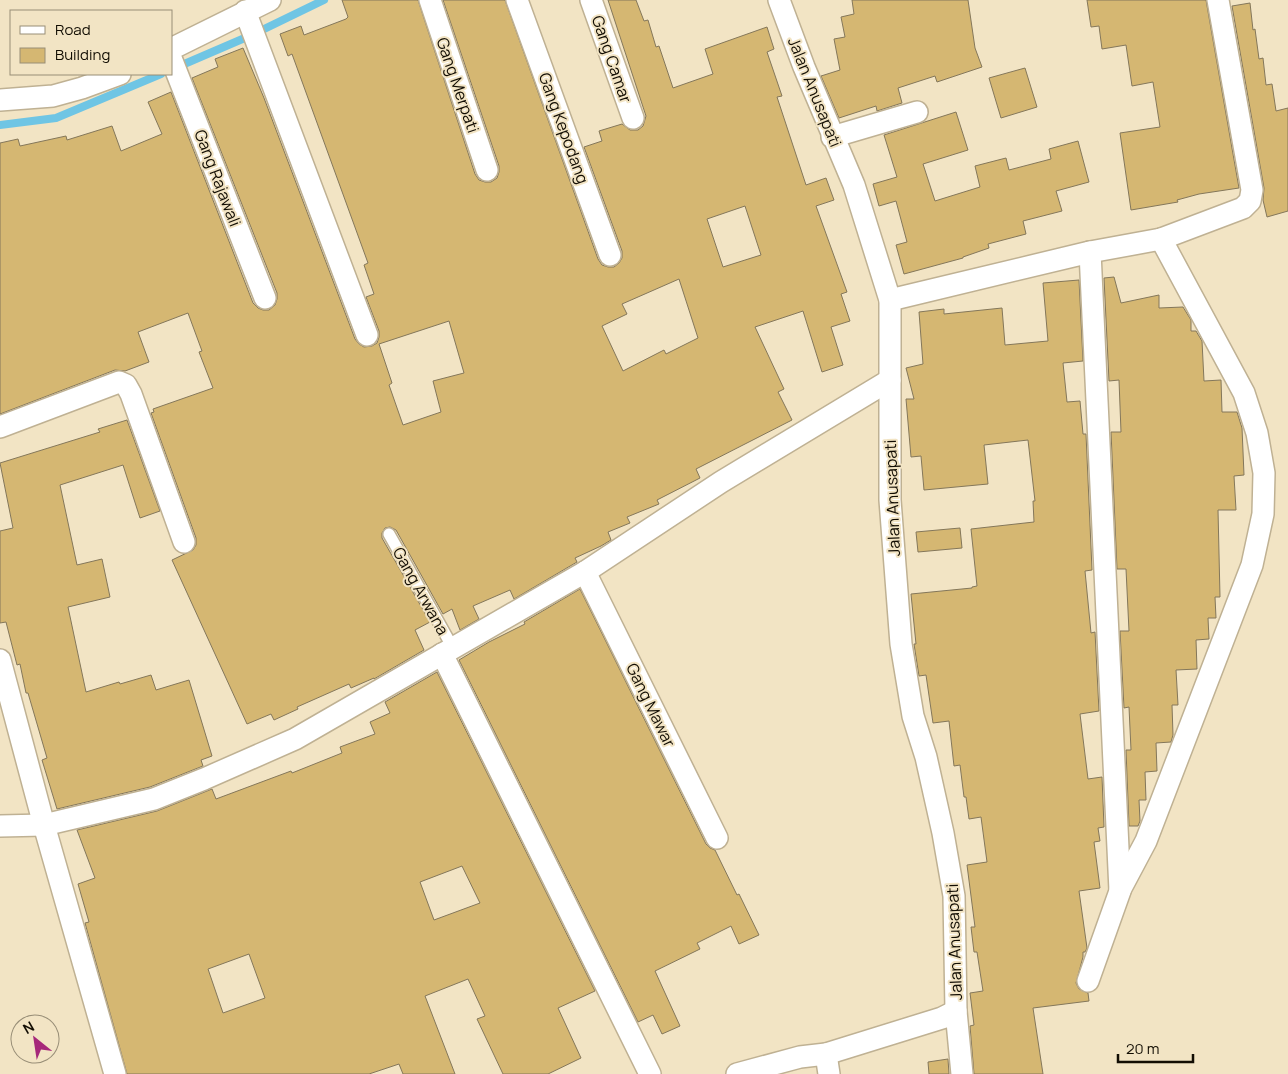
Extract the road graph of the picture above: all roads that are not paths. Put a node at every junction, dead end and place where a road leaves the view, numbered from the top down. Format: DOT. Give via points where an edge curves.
graph roads {
  1 [pos="270,0"];
  2 [pos="430,0"];
  3 [pos="517,0"];
  4 [pos="591,0"];
  5 [pos="779,0"];
  6 [pos="1218,0"];
  7 [pos="247,17"];
  8 [pos="172,49"];
  9 [pos="172,60"];
  10 [pos="117,75"];
  11 [pos="0,100"];
  12 [pos="917,112"];
  13 [pos="633,118"];
  14 [pos="832,137"];
  15 [pos="487,170"];
  16 [pos="1161,239"];
  17 [pos="1090,252"];
  18 [pos="610,255"];
  19 [pos="265,298"];
  20 [pos="890,300"];
  21 [pos="367,335"];
  22 [pos="890,380"];
  23 [pos="0,427"];
  24 [pos="389,534"];
  25 [pos="184,542"];
  26 [pos="585,572"];
  27 [pos="447,651"];
  28 [pos="0,660"];
  29 [pos="44,825"];
  30 [pos="0,826"];
  31 [pos="717,838"];
  32 [pos="1120,891"];
  33 [pos="1088,981"];
  34 [pos="956,1011"];
  35 [pos="828,1064"];
  36 [pos="115,1074"];
  37 [pos="650,1074"];
  38 [pos="737,1074"];
  39 [pos="962,1074"];
  1 -- 7 [label="street"];
  2 -- 15 [label="street, Gang Merpati"];
  3 -- 18 [label="street, Gang Kepodang"];
  4 -- 13 [label="street, Gang Camar"];
  5 -- 14 [label="street, Jalan Anusapati"];
  6 -- 16 [label="street" via="1252,190 1250,200 1243,208"];
  7 -- 8 [label="street"];
  7 -- 21 [label="street"];
  9 -- 19 [label="street, Gang Rajawali"];
  10 -- 11 [label="street" via="53,96"];
  12 -- 14 [label="street"];
  14 -- 20 [label="street, Jalan Anusapati" via="854,185"];
  16 -- 17 [label="street"];
  16 -- 32 [label="street" via="1244,393 1257,433 1264,473 1263,514 1252,565 1238,602 1146,841"];
  17 -- 20 [label="street"];
  17 -- 32 [label="street"];
  20 -- 22 [label="street, Jalan Anusapati"];
  22 -- 26 [label="street" via="721,482"];
  22 -- 34 [label="street, Jalan Anusapati" via="890,500 901,644 913,716 926,757 954,896"];
  23 -- 25 [label="street" via="119,382 126,386"];
  24 -- 27 [label="lane, Gang Arwana"];
  26 -- 27 [label="street"];
  26 -- 31 [label="street, Gang Mawar"];
  27 -- 29 [label="street" via="295,739 204,780 154,798"];
  27 -- 37 [label="street"];
  28 -- 29 [label="street"];
  29 -- 30 [label="street"];
  29 -- 36 [label="street"];
  32 -- 33 [label="street"];
  34 -- 35 [label="street"];
  34 -- 39 [label="street, Jalan Anusapati"];
  35 -- 38 [label="street" via="800,1057"];
}
